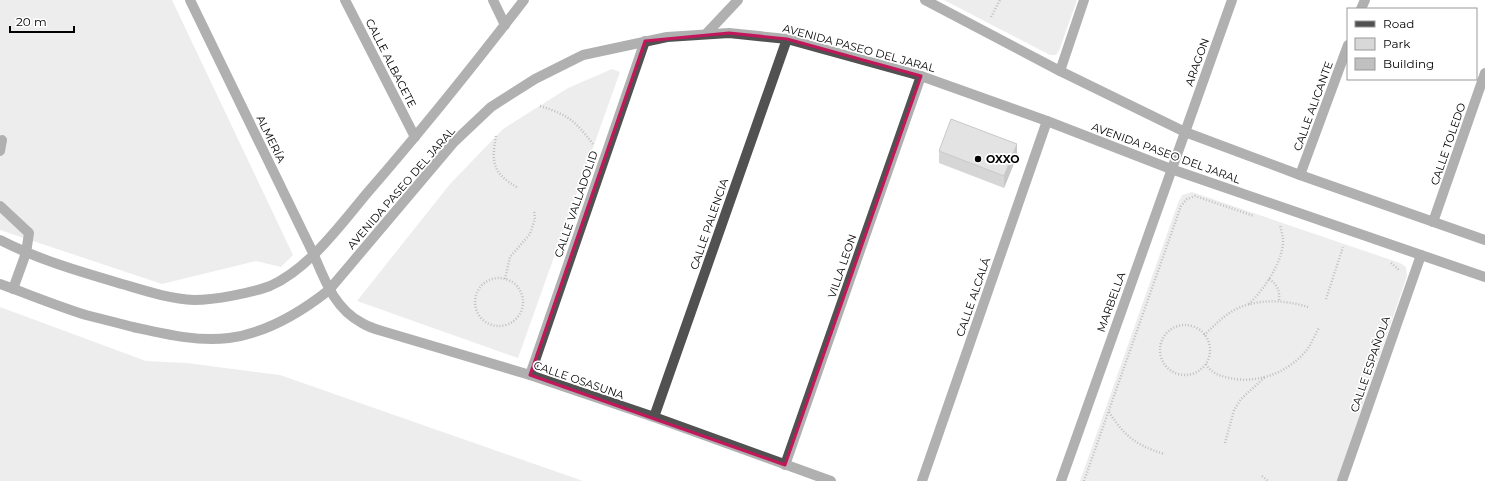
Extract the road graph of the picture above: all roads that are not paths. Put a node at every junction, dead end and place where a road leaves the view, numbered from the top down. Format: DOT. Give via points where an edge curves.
graph roads {
  1 [pos="190,0"];
  2 [pos="345,0"];
  3 [pos="493,0"];
  4 [pos="524,0"];
  5 [pos="738,0"];
  6 [pos="926,0"];
  7 [pos="1084,0"];
  8 [pos="1232,0"];
  9 [pos="505,25"];
  10 [pos="706,34"];
  11 [pos="787,39"];
  12 [pos="645,41"];
  13 [pos="1347,48"];
  14 [pos="1060,71"];
  15 [pos="1485,73"];
  16 [pos="921,76"];
  17 [pos="1047,121"];
  18 [pos="1185,132"];
  19 [pos="415,137"];
  20 [pos="2,140"];
  21 [pos="0,151"];
  22 [pos="1171,169"];
  23 [pos="1300,175"];
  24 [pos="0,206"];
  25 [pos="1433,222"];
  26 [pos="0,240"];
  27 [pos="1485,240"];
  28 [pos="26,253"];
  29 [pos="314,255"];
  30 [pos="1421,255"];
  31 [pos="1485,277"];
  32 [pos="0,284"];
  33 [pos="13,289"];
  34 [pos="329,290"];
  35 [pos="530,375"];
  36 [pos="654,418"];
  37 [pos="785,465"];
  38 [pos="831,481"];
  39 [pos="922,481"];
  40 [pos="1061,481"];
  41 [pos="1342,481"];
  1 -- 29 [label="street, ALMERÍA"];
  2 -- 19 [label="street, CALLE ALBACETE"];
  3 -- 9 [label="street"];
  4 -- 9 [label="street, AVENIDA PASEO DEL JARAL"];
  5 -- 10 [label="street"];
  6 -- 14 [label="street"];
  7 -- 14 [label="street"];
  8 -- 18 [label="street, ARAGON"];
  9 -- 19 [label="street, AVENIDA PASEO DEL JARAL"];
  10 -- 11 [label="street, AVENIDA PASEO DEL JARAL" via="729,33"];
  10 -- 12 [label="street, AVENIDA PASEO DEL JARAL"];
  11 -- 16 [label="street, AVENIDA PASEO DEL JARAL"];
  11 -- 36 [label="street, CALLE PALENCIA"];
  12 -- 34 [label="street, AVENIDA PASEO DEL JARAL" via="583,55 535,79 491,107 454,142"];
  12 -- 35 [label="street, CALLE VALLADOLID"];
  13 -- 23 [label="street, CALLE ALICANTE"];
  14 -- 18 [label="street"];
  15 -- 25 [label="street, CALLE TOLEDO"];
  16 -- 17 [label="street, AVENIDA PASEO DEL JARAL"];
  16 -- 37 [label="street, VILLA LEON"];
  17 -- 22 [label="street, AVENIDA PASEO DEL JARAL"];
  17 -- 39 [label="street, CALLE ALCALÁ"];
  18 -- 22 [label="street, MARBELLA"];
  18 -- 23 [label="street"];
  19 -- 29 [label="street, AVENIDA PASEO DEL JARAL"];
  20 -- 21 [label="street"];
  22 -- 30 [label="street, AVENIDA PASEO DEL JARAL"];
  22 -- 40 [label="street, MARBELLA"];
  23 -- 25 [label="street"];
  24 -- 28 [label="street" via="29,233"];
  25 -- 27 [label="street"];
  26 -- 28 [label="street, AVENIDA PASEO DEL JARAL"];
  28 -- 29 [label="street, AVENIDA PASEO DEL JARAL" via="148,292 194,300 269,286"];
  28 -- 33 [label="street"];
  29 -- 34 [label="street, ALMERÍA"];
  30 -- 31 [label="street, AVENIDA PASEO DEL JARAL"];
  30 -- 41 [label="street, CALLE ESPAÑOLA"];
  32 -- 33 [label="street, AVENIDA PASEO DEL JARAL"];
  33 -- 34 [label="street, AVENIDA PASEO DEL JARAL" via="86,314 168,335 200,339 230,338 261,330 288,319"];
  34 -- 35 [label="street, CALLE OSASUNA" via="342,307 362,324"];
  35 -- 36 [label="street, CALLE OSASUNA"];
  36 -- 37 [label="street, CALLE OSASUNA"];
  37 -- 38 [label="street, CALLE OSASUNA"];
}
